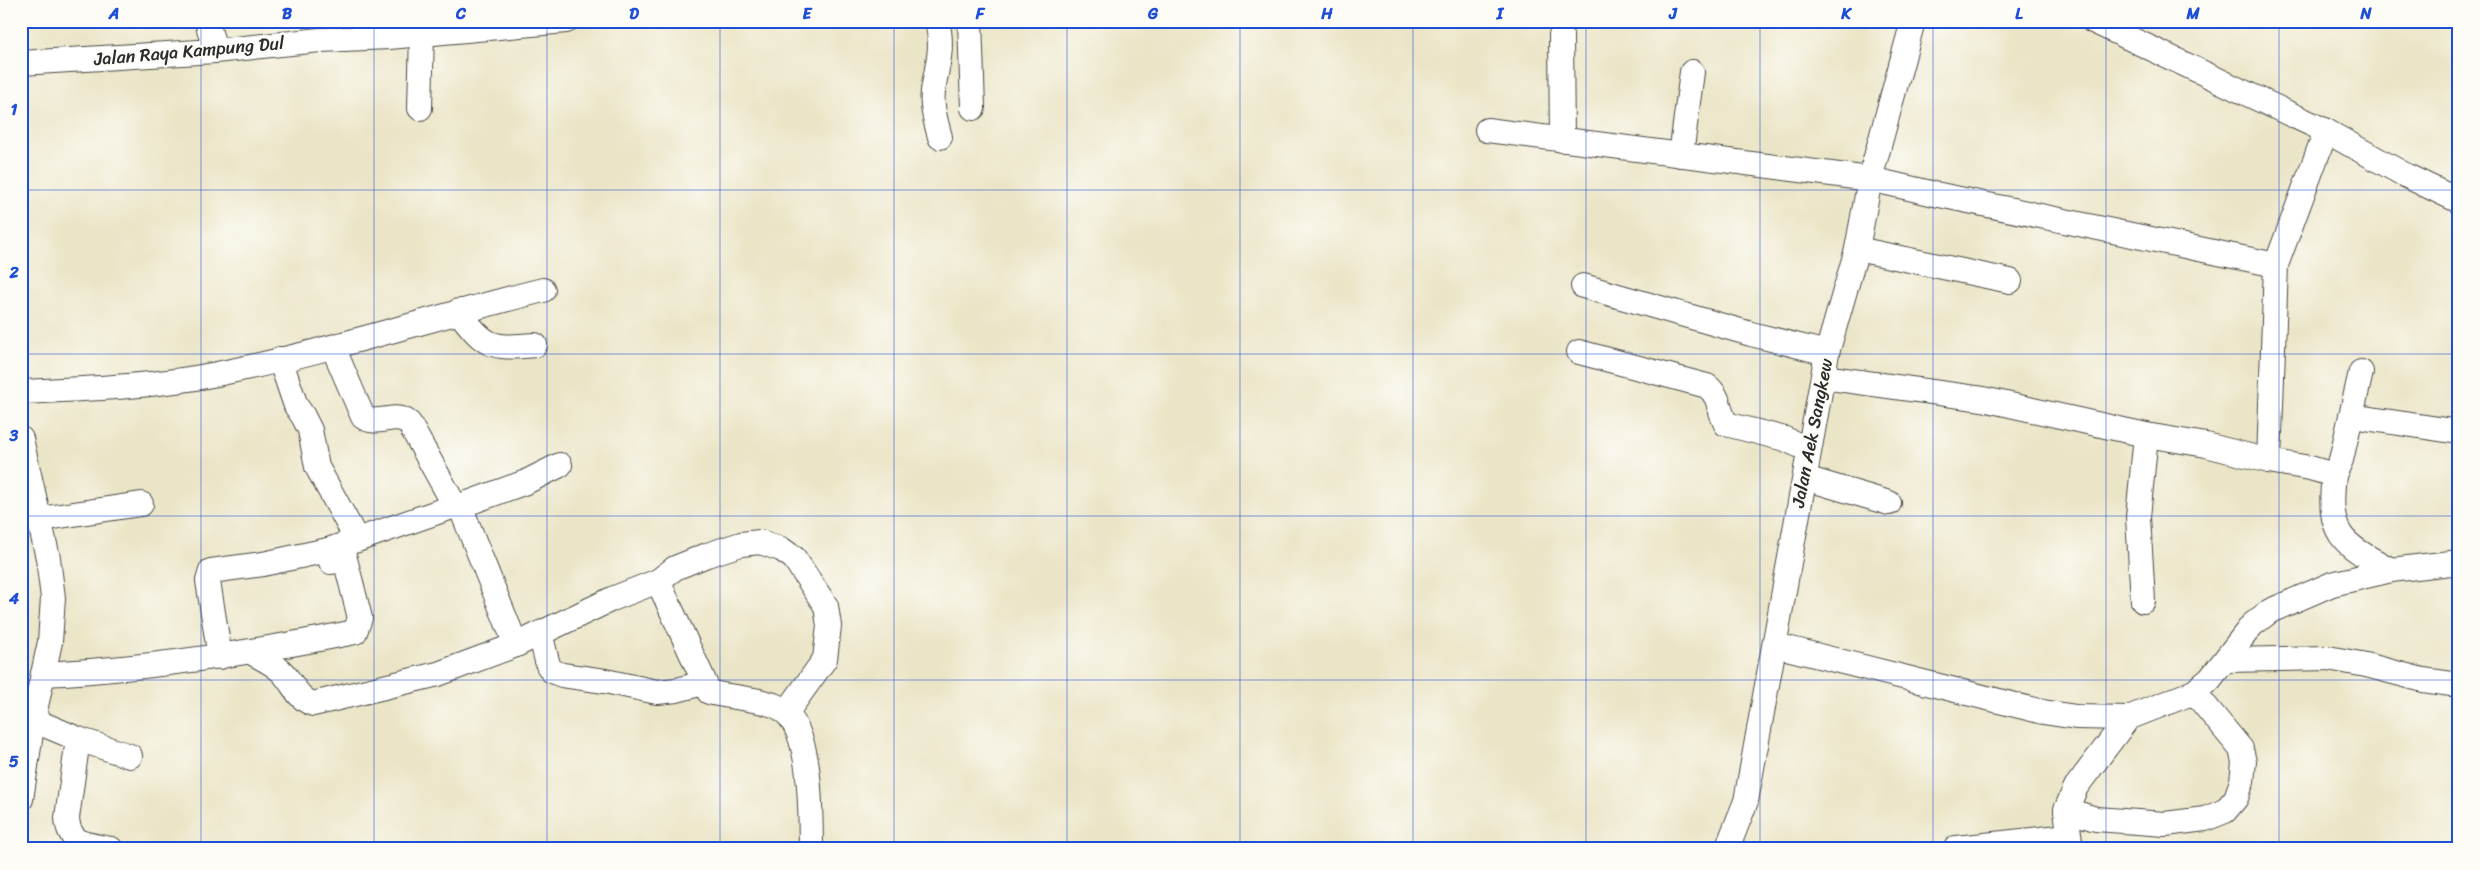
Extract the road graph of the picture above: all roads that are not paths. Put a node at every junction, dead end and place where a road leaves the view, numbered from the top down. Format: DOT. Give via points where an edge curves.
graph roads {
  1 [pos="207,21"];
  2 [pos="566,21"];
  3 [pos="937,21"];
  4 [pos="970,21"];
  5 [pos="1913,21"];
  6 [pos="2093,21"];
  7 [pos="422,34"];
  8 [pos="1561,35"];
  9 [pos="215,51"];
  10 [pos="21,63"];
  11 [pos="1692,72"];
  12 [pos="420,108"];
  13 [pos="973,108"];
  14 [pos="1488,130"];
  15 [pos="2326,131"];
  16 [pos="940,137"];
  17 [pos="1562,140"];
  18 [pos="1682,155"];
  19 [pos="1870,179"];
  20 [pos="2459,201"];
  21 [pos="1857,249"];
  22 [pos="2276,265"];
  23 [pos="2010,281"];
  24 [pos="1583,286"];
  25 [pos="542,290"];
  26 [pos="458,311"];
  27 [pos="535,345"];
  28 [pos="333,347"];
  29 [pos="1579,352"];
  30 [pos="1827,353"];
  31 [pos="280,360"];
  32 [pos="2361,372"];
  33 [pos="1823,377"];
  34 [pos="21,392"];
  35 [pos="2351,416"];
  36 [pos="2459,432"];
  37 [pos="2146,435"];
  38 [pos="21,439"];
  39 [pos="1809,450"];
  40 [pos="2269,461"];
  41 [pos="560,465"];
  42 [pos="2334,475"];
  43 [pos="1805,478"];
  44 [pos="141,504"];
  45 [pos="1889,504"];
  46 [pos="458,506"];
  47 [pos="40,519"];
  48 [pos="357,540"];
  49 [pos="328,550"];
  50 [pos="2459,562"];
  51 [pos="2391,570"];
  52 [pos="658,581"];
  53 [pos="2143,601"];
  54 [pos="540,633"];
  55 [pos="516,645"];
  56 [pos="1775,645"];
  57 [pos="251,652"];
  58 [pos="220,657"];
  59 [pos="2226,660"];
  60 [pos="43,674"];
  61 [pos="703,683"];
  62 [pos="2459,685"];
  63 [pos="2194,692"];
  64 [pos="787,712"];
  65 [pos="2128,718"];
  66 [pos="33,720"];
  67 [pos="78,739"];
  68 [pos="130,756"];
  69 [pos="21,799"];
  70 [pos="2066,810"];
  71 [pos="2069,842"];
  72 [pos="1956,848"];
  73 [pos="111,849"];
  74 [pos="811,849"];
  75 [pos="1728,849"];
  1 -- 9 [label="street"];
  2 -- 7 [label="street, Jalan Raya Kampung Dul"];
  3 -- 16 [label="street" via="941,49 932,92"];
  4 -- 13 [label="street"];
  5 -- 19 [label="street, Jalan Aek Sangkew"];
  6 -- 15 [label="street"];
  7 -- 9 [label="street, Jalan Raya Kampung Dul"];
  7 -- 12 [label="street"];
  8 -- 17 [label="street"];
  9 -- 10 [label="street, Jalan Raya Kampung Dul"];
  11 -- 18 [label="street"];
  14 -- 17 [label="street"];
  15 -- 20 [label="street"];
  15 -- 22 [label="street"];
  17 -- 18 [label="street"];
  18 -- 19 [label="street"];
  19 -- 21 [label="street, Jalan Aek Sangkew"];
  19 -- 22 [label="street"];
  21 -- 23 [label="street"];
  21 -- 30 [label="street, Jalan Aek Sangkew"];
  22 -- 40 [label="street"];
  24 -- 30 [label="street"];
  25 -- 26 [label="street"];
  26 -- 27 [label="street" via="486,343 502,348"];
  26 -- 28 [label="street"];
  28 -- 31 [label="street"];
  28 -- 46 [label="street" via="363,417 376,422 404,418"];
  29 -- 39 [label="street" via="1707,386 1716,393 1720,414 1726,424 1785,439"];
  30 -- 33 [label="street, Jalan Aek Sangkew"];
  31 -- 34 [label="street" via="162,382"];
  31 -- 48 [label="street" via="296,406 310,430 317,467"];
  32 -- 35 [label="street"];
  33 -- 37 [label="street" via="1983,399"];
  33 -- 39 [label="street, Jalan Aek Sangkew"];
  35 -- 36 [label="street"];
  35 -- 42 [label="street" via="2341,460"];
  37 -- 40 [label="street" via="2206,445"];
  37 -- 53 [label="street" via="2138,517"];
  38 -- 47 [label="street"];
  39 -- 43 [label="street, Jalan Aek Sangkew"];
  40 -- 42 [label="street"];
  41 -- 46 [label="street" via="526,482"];
  42 -- 51 [label="street" via="2331,501 2334,524 2347,545"];
  43 -- 45 [label="street"];
  43 -- 56 [label="street, Jalan Aek Sangkew"];
  44 -- 47 [label="street"];
  46 -- 48 [label="street"];
  46 -- 55 [label="street"];
  47 -- 60 [label="street" via="53,598 50,642"];
  48 -- 49 [label="street"];
  49 -- 57 [label="street" via="330,562 345,559 360,618 355,632"];
  49 -- 58 [label="street" via="211,571 208,581"];
  50 -- 51 [label="street"];
  51 -- 59 [label="street" via="2332,584 2270,611 2252,624"];
  52 -- 54 [label="street"];
  52 -- 61 [label="street"];
  52 -- 64 [label="street" via="676,568 741,544 760,542 781,549 794,558 826,606 829,626 825,659"];
  54 -- 55 [label="street"];
  54 -- 61 [label="street" via="548,665 562,675 657,692"];
  55 -- 57 [label="street" via="438,674 313,704 296,693 282,672"];
  56 -- 65 [label="street" via="2043,712 2076,717"];
  56 -- 75 [label="street, Jalan Aek Sangkew" via="1746,801"];
  57 -- 58 [label="street"];
  58 -- 60 [label="street" via="148,667"];
  59 -- 62 [label="street" via="2328,658"];
  59 -- 63 [label="street"];
  60 -- 66 [label="street"];
  61 -- 64 [label="street" via="709,692 776,706"];
  63 -- 65 [label="street"];
  63 -- 70 [label="street" via="2241,748 2244,762 2242,781 2236,798 2225,811 2205,819 2165,824 2096,819"];
  64 -- 74 [label="street" via="796,725 805,755"];
  65 -- 70 [label="street" via="2076,787"];
  66 -- 67 [label="street"];
  66 -- 69 [label="street"];
  67 -- 68 [label="street"];
  67 -- 73 [label="street" via="68,828 80,842"];
  70 -- 71 [label="street"];
  71 -- 72 [label="street"];
}
